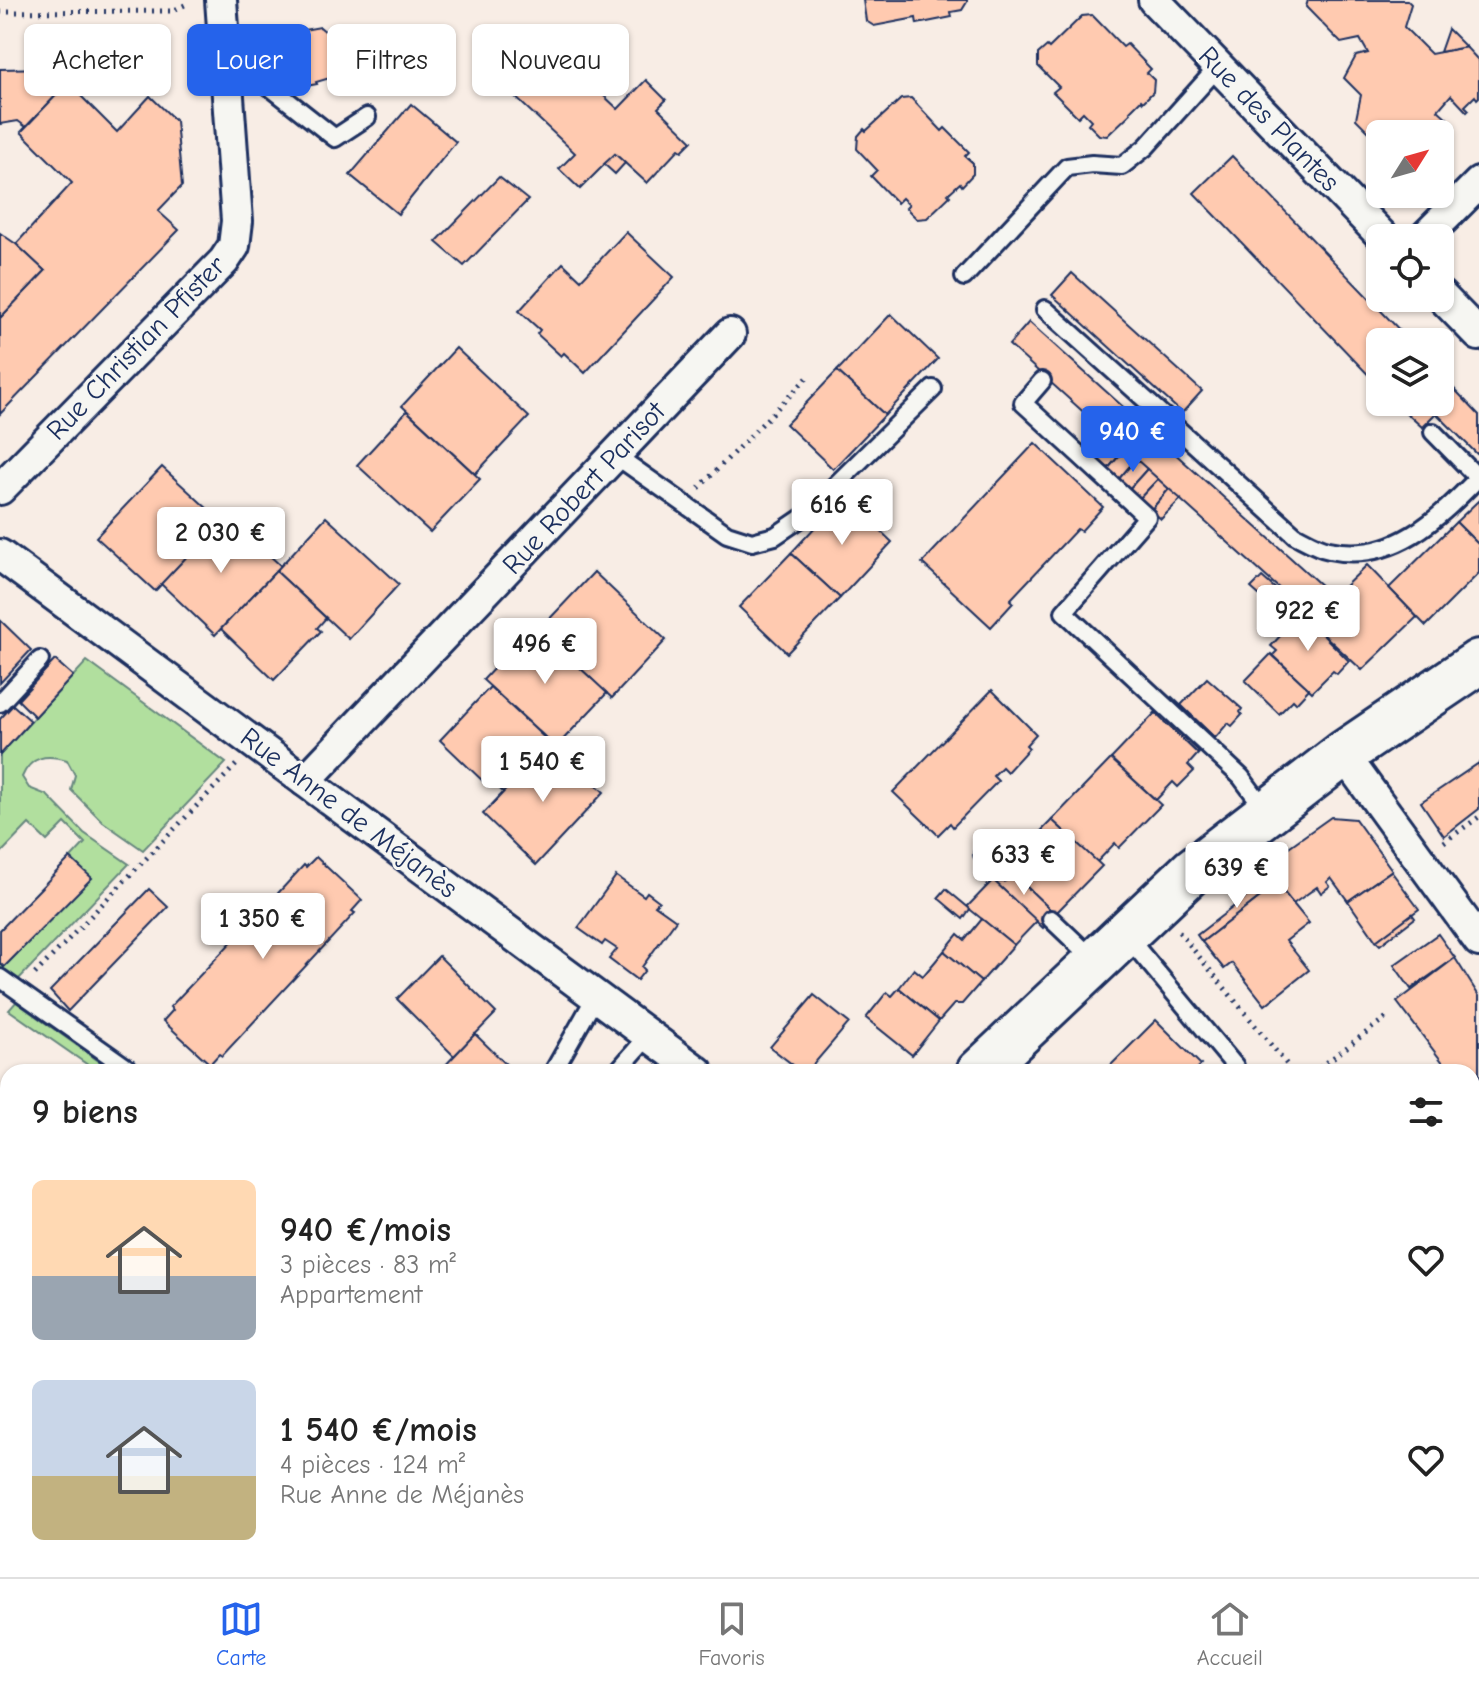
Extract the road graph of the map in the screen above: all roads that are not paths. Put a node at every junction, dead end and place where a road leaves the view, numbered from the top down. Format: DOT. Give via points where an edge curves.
graph roads {
  1 [pos="221,0"];
  2 [pos="1154,0"];
  3 [pos="223,24"];
  4 [pos="1218,67"];
  5 [pos="229,96"];
  6 [pos="282,96"];
  7 [pos="367,117"];
  8 [pos="1479,183"];
  9 [pos="1370,224"];
  10 [pos="1438,224"];
  11 [pos="964,277"];
  12 [pos="1045,309"];
  13 [pos="1454,309"];
  14 [pos="730,334"];
  15 [pos="1479,335"];
  16 [pos="1042,381"];
  17 [pos="933,389"];
  18 [pos="1433,432"];
  19 [pos="615,455"];
  20 [pos="1479,477"];
  21 [pos="0,489"];
  22 [pos="0,555"];
  23 [pos="40,660"];
  24 [pos="1479,662"];
  25 [pos="0,703"];
  26 [pos="1343,754"];
  27 [pos="305,781"];
  28 [pos="1267,812"];
  29 [pos="983,854"];
  30 [pos="1001,872"];
  31 [pos="1051,919"];
  32 [pos="1479,941"];
  33 [pos="1110,947"];
  34 [pos="0,978"];
  35 [pos="596,996"];
  36 [pos="649,1035"];
  37 [pos="121,1064"];
  38 [pos="558,1064"];
  39 [pos="624,1064"];
  40 [pos="687,1064"];
  41 [pos="987,1064"];
  42 [pos="1233,1064"];
  1 -- 3 [label="street, Rue Christian Pfister"];
  2 -- 4 [label="street, Rue des Plantes"];
  4 -- 9 [label="street, Rue des Plantes"];
  4 -- 11 [label="lane" via="1146,147 1122,166 1067,167"];
  5 -- 21 [label="street, Rue Christian Pfister" via="234,246"];
  6 -- 7 [label="lane" via="335,138"];
  8 -- 10 [label="street"];
  12 -- 20 [label="lane" via="1295,535 1327,550 1366,553 1400,543 1428,525"];
  13 -- 15 [label="street"];
  14 -- 19 [label="street, Rue Robert Parisot"];
  16 -- 28 [label="lane" via="1023,403 1147,517 1064,612 1241,777"];
  17 -- 19 [label="lane" via="803,517 775,536 752,542 727,534"];
  18 -- 20 [label="lane"];
  19 -- 27 [label="street, Rue Robert Parisot"];
  22 -- 27 [label="street, Rue Anne de Méjanès"];
  23 -- 25 [label="lane"];
  24 -- 26 [label="main road"];
  26 -- 28 [label="main road"];
  26 -- 32 [label="street"];
  27 -- 35 [label="street, Rue Anne de Méjanès"];
  28 -- 33 [label="main road" via="1193,870"];
  29 -- 30 [label="lane"];
  31 -- 33 [label="lane"];
  33 -- 41 [label="main road"];
  33 -- 42 [label="lane"];
  34 -- 37 [label="lane"];
  35 -- 36 [label="street, Rue Anne de Méjanès"];
  35 -- 38 [label="lane"];
  36 -- 39 [label="lane"];
  36 -- 40 [label="street, Rue Anne de Méjanès"];
}
